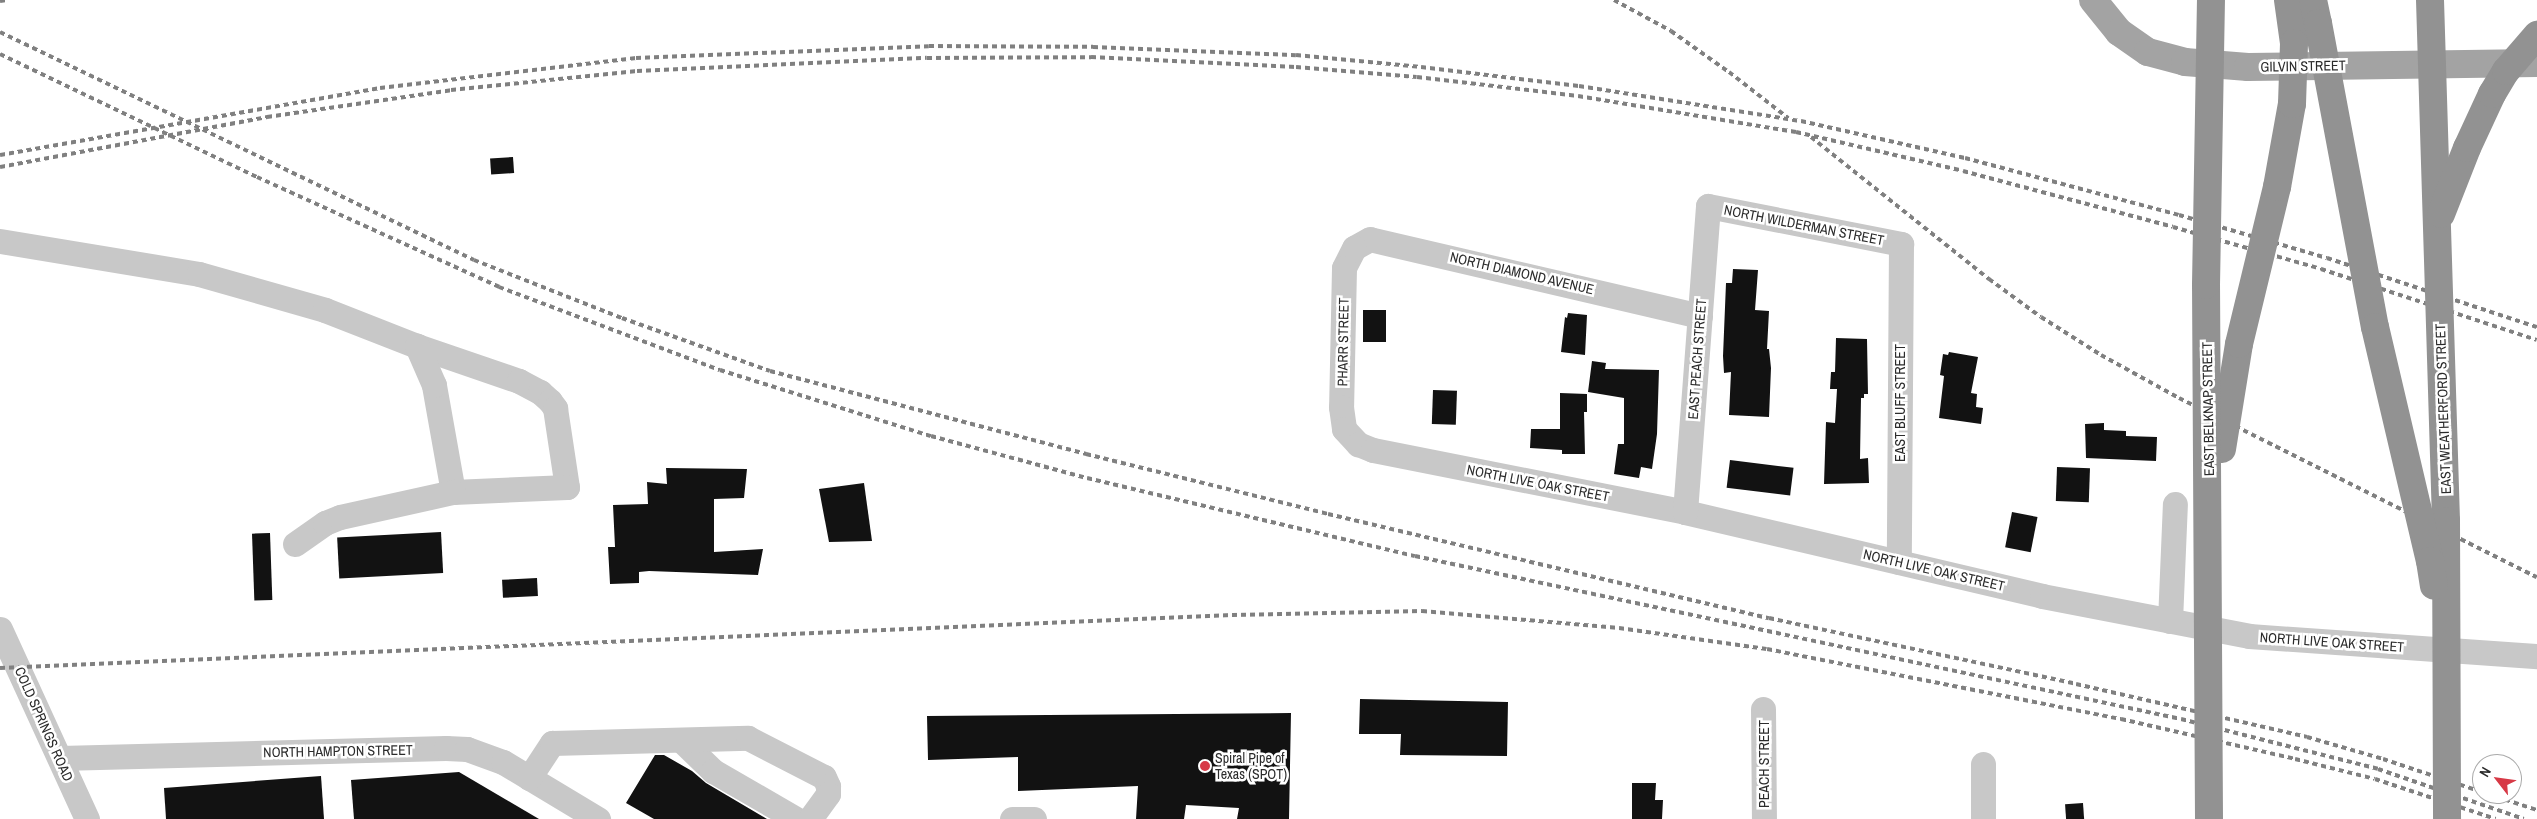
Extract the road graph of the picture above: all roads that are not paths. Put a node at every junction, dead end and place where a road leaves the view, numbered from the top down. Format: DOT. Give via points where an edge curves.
graph roads {
  1 [pos="2093,0"];
  2 [pos="2211,0"];
  3 [pos="2288,0"];
  4 [pos="2313,0"];
  5 [pos="2430,0"];
  6 [pos="2537,35"];
  7 [pos="2537,63"];
  8 [pos="1708,206"];
  9 [pos="2436,228"];
  10 [pos="0,241"];
  11 [pos="1901,244"];
  12 [pos="1350,257"];
  13 [pos="1700,316"];
  14 [pos="417,346"];
  15 [pos="1344,429"];
  16 [pos="453,492"];
  17 [pos="2175,504"];
  18 [pos="1685,512"];
  19 [pos="295,544"];
  20 [pos="1899,562"];
  21 [pos="2209,582"];
  22 [pos="2170,621"];
  23 [pos="0,630"];
  24 [pos="2537,656"];
  25 [pos="1763,709"];
  26 [pos="2446,739"];
  27 [pos="680,740"];
  28 [pos="60,758"];
  29 [pos="1983,764"];
  30 [pos="529,778"];
  31 [pos="87,819"];
  32 [pos="598,819"];
  33 [pos="796,819"];
  34 [pos="810,819"];
  35 [pos="1012,819"];
  36 [pos="1034,819"];
  37 [pos="1764,819"];
  38 [pos="1983,819"];
  39 [pos="2209,819"];
  40 [pos="2447,819"];
  1 -- 7 [label="main road, GILVIN STREET" via="2119,32 2148,52 2185,62 2248,67"];
  2 -- 21 [label="highway, EAST BELKNAP STREET, bridge" via="2206,285"];
  3 -- 21 [label="highway, bridge" via="2294,43 2292,104 2277,186 2232,382 2216,497"];
  4 -- 26 [label="highway, bridge" via="2375,327 2430,561 2439,624"];
  5 -- 9 [label="highway, EAST WEATHERFORD STREET, bridge"];
  6 -- 9 [label="highway, bridge" via="2506,71 2492,94"];
  8 -- 11 [label="street, NORTH WILDERMAN STREET"];
  8 -- 13 [label="street, EAST PEACH STREET"];
  9 -- 26 [label="highway, EAST WEATHERFORD STREET, bridge" via="2446,522"];
  10 -- 14 [label="street" via="199,274 325,310"];
  11 -- 20 [label="street, EAST BLUFF STREET"];
  12 -- 13 [label="street, NORTH DIAMOND AVENUE" via="1354,248 1370,239"];
  12 -- 15 [label="street, PHARR STREET" via="1344,268 1341,407"];
  13 -- 18 [label="street, EAST PEACH STREET"];
  14 -- 16 [label="street" via="434,385"];
  14 -- 16 [label="street" via="519,381 540,392 555,408 567,487"];
  15 -- 18 [label="street, NORTH LIVE OAK STREET" via="1358,444 1373,450"];
  16 -- 19 [label="street" via="340,517"];
  17 -- 22 [label="street"];
  18 -- 20 [label="street, NORTH LIVE OAK STREET"];
  20 -- 22 [label="street, NORTH LIVE OAK STREET" via="2042,596"];
  21 -- 39 [label="highway, EAST BELKNAP STREET, bridge"];
  22 -- 24 [label="street, NORTH LIVE OAK STREET" via="2248,636"];
  23 -- 28 [label="street, COLD SPRINGS ROAD"];
  25 -- 37 [label="street, PEACH STREET"];
  26 -- 40 [label="highway, EAST WEATHERFORD STREET, bridge"];
  27 -- 30 [label="street" via="552,744"];
  27 -- 33 [label="street" via="713,771"];
  27 -- 34 [label="street" via="748,738 824,777 828,794"];
  28 -- 30 [label="street, NORTH HAMPTON STREET" via="446,748 482,754"];
  28 -- 31 [label="street, COLD SPRINGS ROAD"];
  29 -- 38 [label="street"];
  30 -- 32 [label="street, NORTH HAMPTON STREET"];
  35 -- 36 [label="street"];
}
